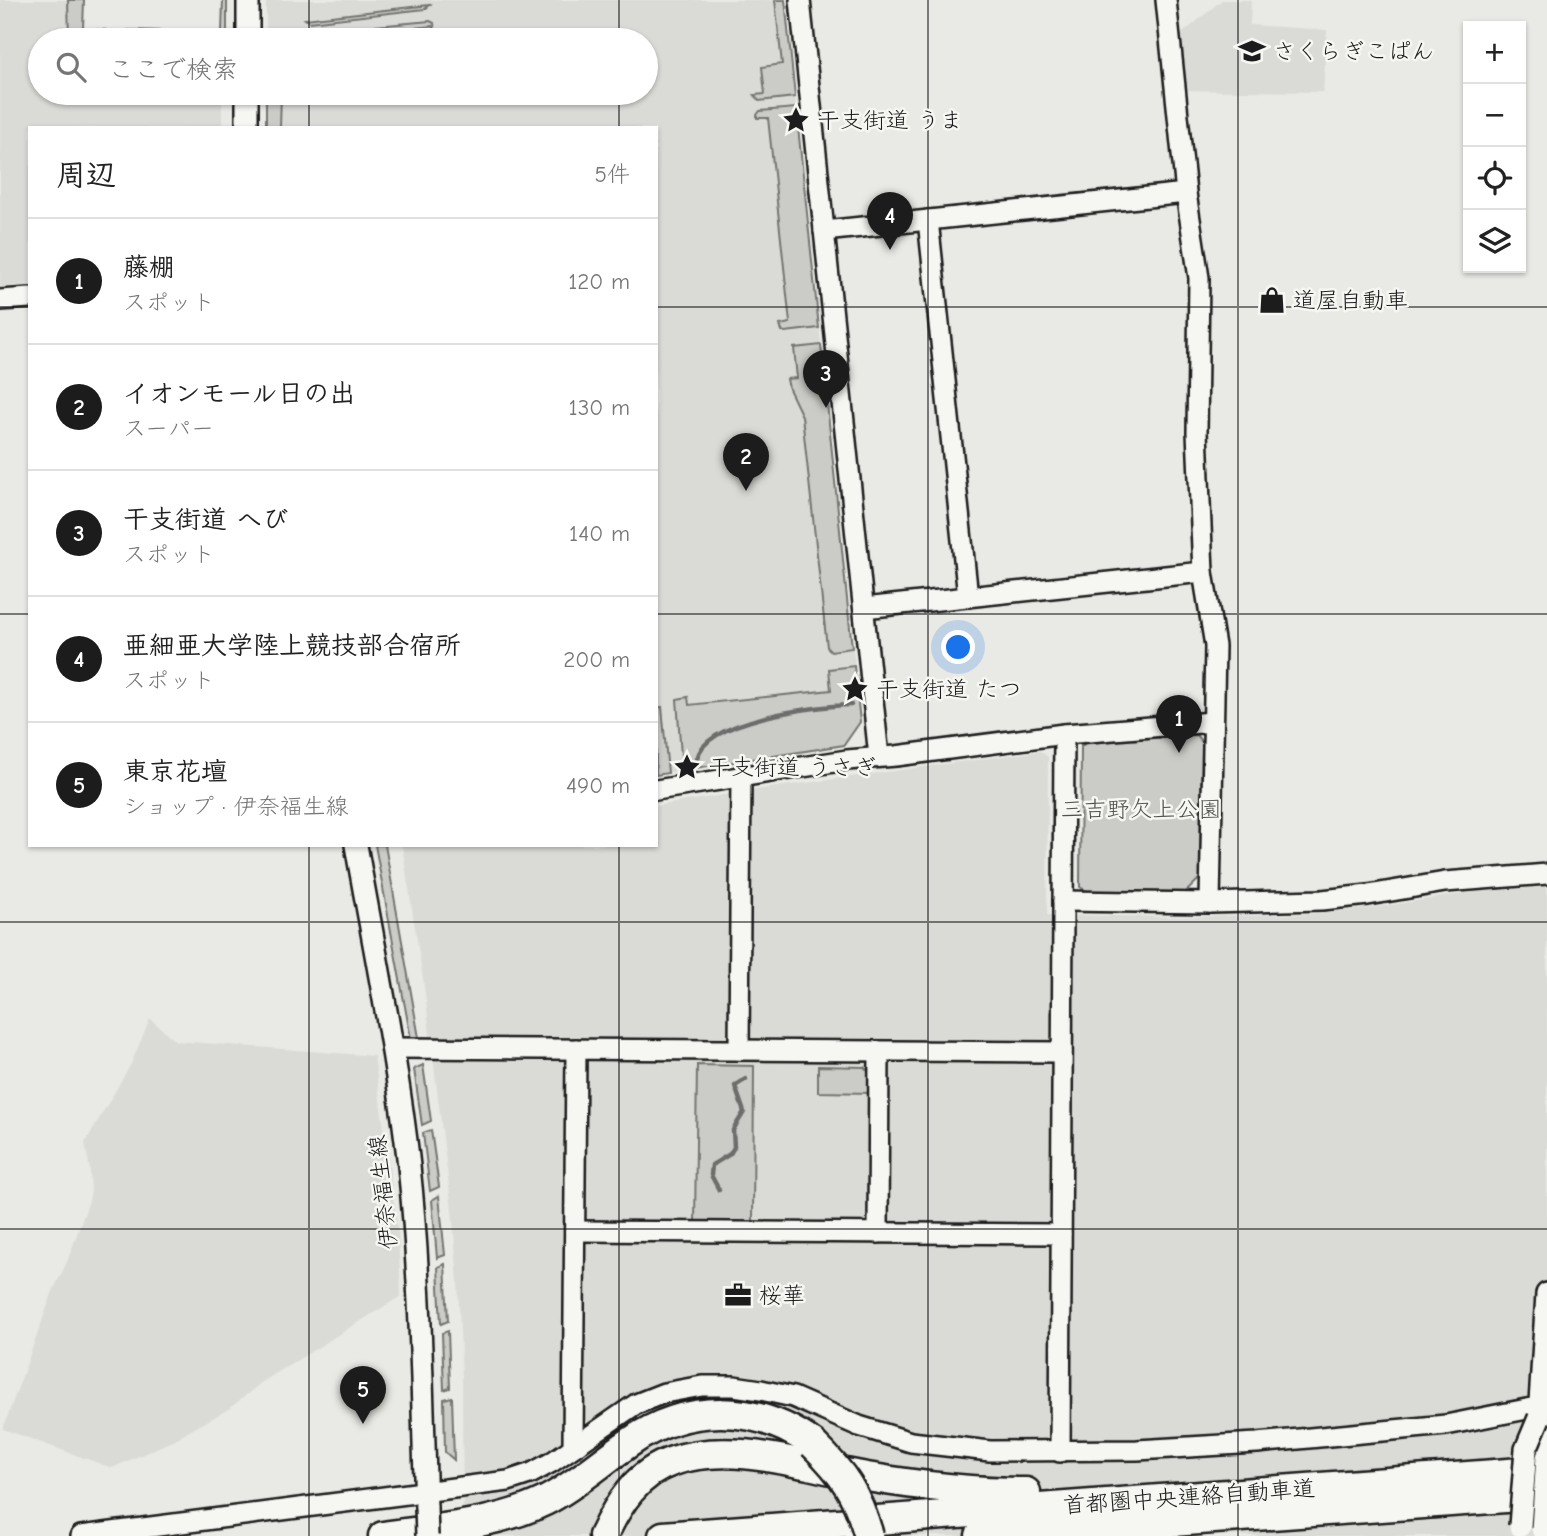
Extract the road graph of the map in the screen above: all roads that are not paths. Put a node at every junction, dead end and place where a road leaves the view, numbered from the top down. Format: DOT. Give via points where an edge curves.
graph roads {
  1 [pos="248,0"];
  2 [pos="800,0"];
  3 [pos="1166,0"];
  4 [pos="248,28"];
  5 [pos="247,105"];
  6 [pos="247,126"];
  7 [pos="1186,193"];
  8 [pos="928,220"];
  9 [pos="824,231"];
  10 [pos="28,298"];
  11 [pos="0,300"];
  12 [pos="1203,572"];
  13 [pos="968,597"];
  14 [pos="864,608"];
  15 [pos="1213,722"];
  16 [pos="1064,734"];
  17 [pos="879,758"];
  18 [pos="741,775"];
  19 [pos="658,790"];
  20 [pos="356,847"];
  21 [pos="1547,874"];
  22 [pos="1063,901"];
  23 [pos="1210,903"];
  24 [pos="392,1048"];
  25 [pos="576,1049"];
  26 [pos="739,1050"];
  27 [pos="879,1051"];
  28 [pos="1062,1052"];
  29 [pos="575,1231"];
  30 [pos="878,1233"];
  31 [pos="1061,1234"];
  32 [pos="1547,1294"];
  33 [pos="1542,1410"];
  34 [pos="573,1446"];
  35 [pos="1547,1448"];
  36 [pos="1060,1452"];
  37 [pos="1547,1457"];
  38 [pos="1547,1470"];
  39 [pos="1235,1493"];
  40 [pos="1547,1495"];
  41 [pos="426,1499"];
  42 [pos="1383,1508"];
  43 [pos="1520,1531"];
  44 [pos="1542,1532"];
  45 [pos="80,1536"];
  46 [pos="383,1536"];
  47 [pos="427,1536"];
  48 [pos="603,1536"];
  49 [pos="663,1536"];
  50 [pos="869,1536"];
  51 [pos="980,1536"];
  52 [pos="1168,1536"];
  1 -- 4 [label="main road"];
  2 -- 9 [label="street"];
  3 -- 7 [label="street"];
  5 -- 6 [label="main road"];
  7 -- 8 [label="street"];
  7 -- 12 [label="street" via="1199,278"];
  8 -- 9 [label="street"];
  8 -- 13 [label="street"];
  9 -- 14 [label="street"];
  10 -- 11 [label="street"];
  12 -- 13 [label="street"];
  12 -- 15 [label="street" via="1215,646"];
  13 -- 14 [label="street"];
  14 -- 17 [label="street"];
  15 -- 16 [label="street"];
  15 -- 23 [label="street"];
  16 -- 17 [label="street"];
  16 -- 22 [label="street"];
  17 -- 18 [label="street"];
  18 -- 19 [label="street"];
  18 -- 26 [label="street"];
  20 -- 24 [label="main road, 伊奈福生線"];
  21 -- 23 [label="street" via="1445,882 1322,900"];
  22 -- 23 [label="street"];
  22 -- 28 [label="street"];
  24 -- 25 [label="street"];
  24 -- 41 [label="main road, 伊奈福生線" via="409,1165 419,1284"];
  25 -- 26 [label="street"];
  25 -- 29 [label="street"];
  26 -- 27 [label="street"];
  27 -- 28 [label="street"];
  27 -- 30 [label="street"];
  28 -- 31 [label="street"];
  29 -- 30 [label="street"];
  29 -- 34 [label="street"];
  30 -- 31 [label="street"];
  31 -- 36 [label="street"];
  32 -- 33 [label="main road"];
  33 -- 35 [label="main road"];
  33 -- 36 [label="street" via="1356,1434 1185,1448"];
  33 -- 43 [label="main road, bridge" via="1527,1449"];
  34 -- 36 [label="street" via="636,1405 664,1393 734,1385 793,1397 859,1426 911,1442 990,1451"];
  34 -- 41 [label="street" via="532,1473"];
  37 -- 44 [label="main road, bridge"];
  38 -- 39 [label="highway, 首都圏中央連絡自動車道"];
  39 -- 48 [label="highway" via="982,1492 882,1480 726,1452 671,1461 642,1479 617,1508"];
  39 -- 49 [label="highway, 首都圏中央連絡自動車道"];
  40 -- 42 [label="highway, 首都圏中央連絡自動車道"];
  41 -- 45 [label="street"];
  41 -- 47 [label="main road, 伊奈福生線, bridge"];
  42 -- 51 [label="highway, 首都圏中央連絡自動車道"];
  42 -- 52 [label="highway"];
  46 -- 50 [label="highway, bridge" via="484,1521 523,1510 546,1501 663,1423 720,1412 765,1418 813,1444 838,1468"];
}
